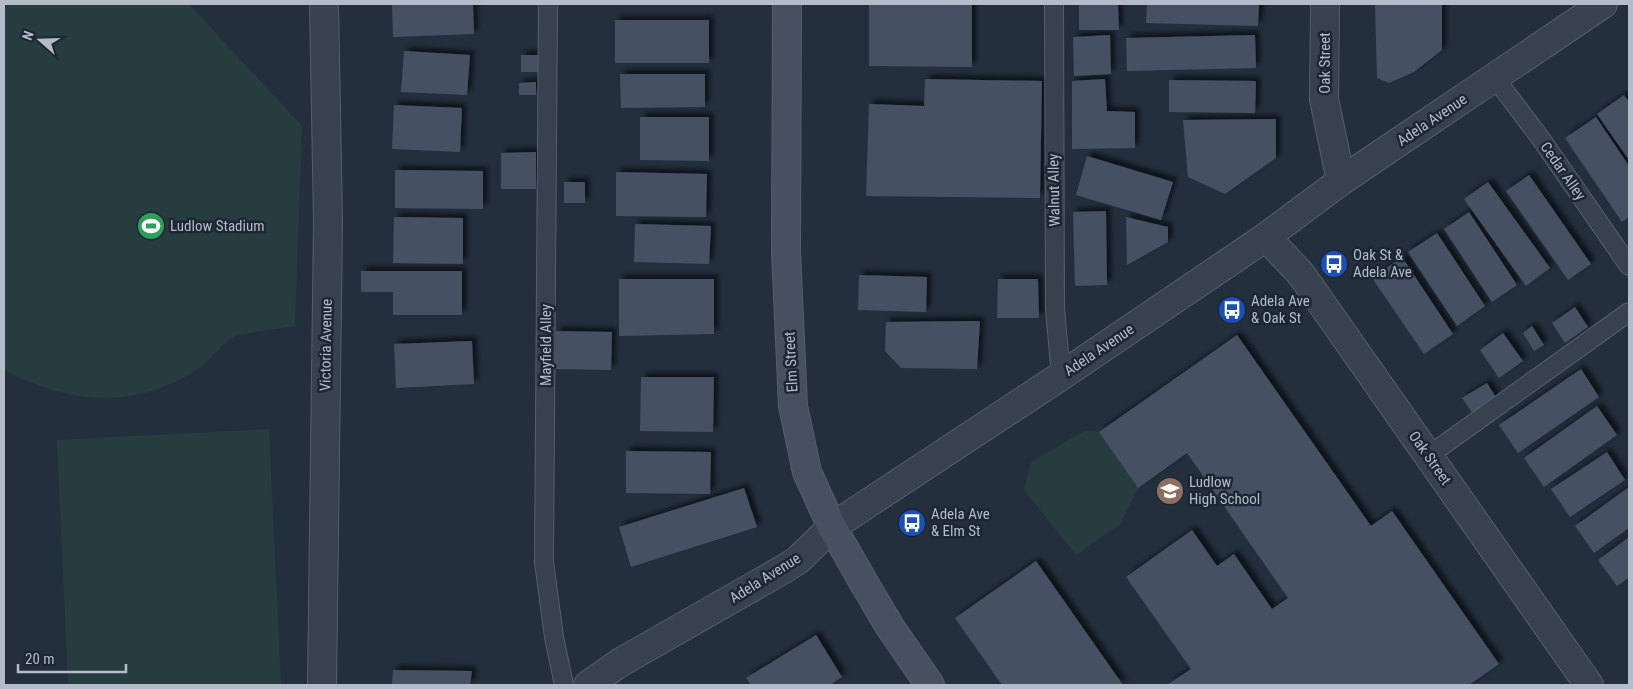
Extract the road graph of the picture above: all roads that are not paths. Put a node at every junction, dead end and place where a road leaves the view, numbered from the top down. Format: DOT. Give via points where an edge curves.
graph roads {
  1 [pos="324,4"];
  2 [pos="548,4"];
  3 [pos="786,4"];
  4 [pos="1054,4"];
  5 [pos="1325,4"];
  6 [pos="1602,4"];
  7 [pos="1495,78"];
  8 [pos="1341,181"];
  9 [pos="1266,236"];
  10 [pos="1629,266"];
  11 [pos="1629,312"];
  12 [pos="1062,376"];
  13 [pos="1428,456"];
  14 [pos="832,527"];
  15 [pos="322,685"];
  16 [pos="564,685"];
  17 [pos="588,685"];
  18 [pos="930,685"];
  19 [pos="1589,685"];
  1 -- 15 [label="street, Victoria Avenue" via="328,222"];
  2 -- 16 [label="lane, Mayfield Alley" via="544,562"];
  3 -- 14 [label="main road, Elm Street" via="786,252 794,406 807,472"];
  4 -- 12 [label="lane, Walnut Alley" via="1055,309"];
  5 -- 8 [label="street, Oak Street" via="1324,99"];
  6 -- 7 [label="street, Adela Avenue"];
  7 -- 8 [label="street, Adela Avenue"];
  7 -- 10 [label="lane, Cedar Alley"];
  8 -- 9 [label="street, Adela Avenue"];
  9 -- 12 [label="street, Adela Avenue"];
  9 -- 13 [label="street, Oak Street" via="1301,274"];
  11 -- 13 [label="lane"];
  12 -- 14 [label="street, Adela Avenue"];
  13 -- 19 [label="street, Oak Street"];
  14 -- 17 [label="street, Adela Avenue" via="798,560 621,662"];
  14 -- 18 [label="main road, Elm Street" via="890,627"];
}
